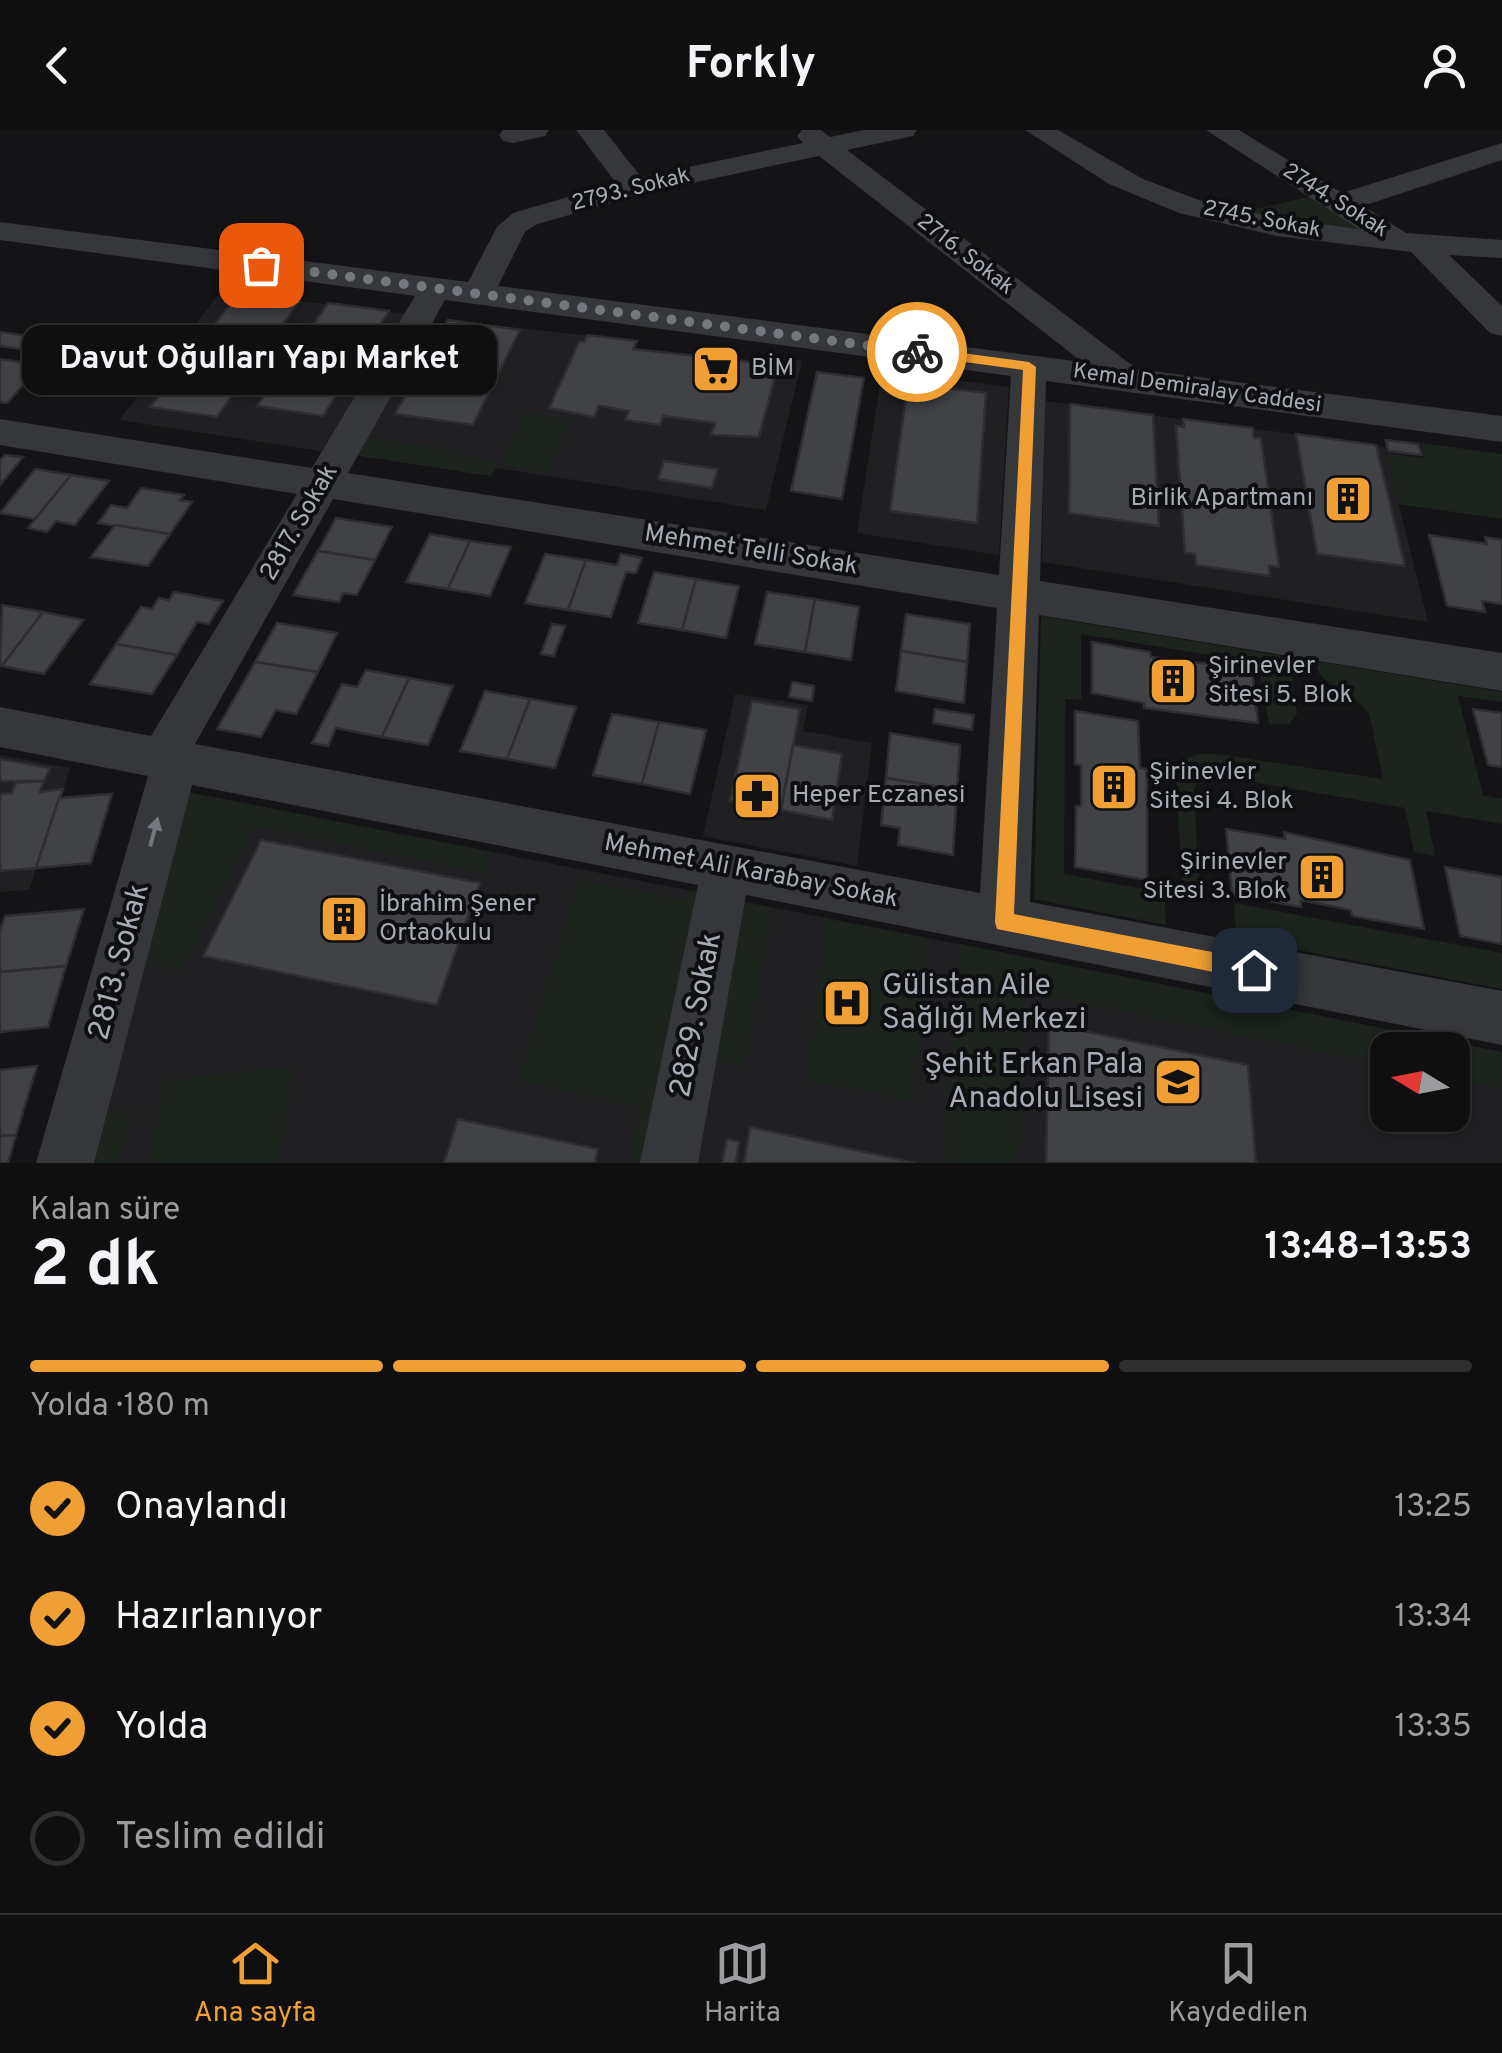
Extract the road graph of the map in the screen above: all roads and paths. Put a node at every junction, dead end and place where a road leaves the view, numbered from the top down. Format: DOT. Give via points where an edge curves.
graph roads {
  1 [pos="590,130"];
  2 [pos="902,130"];
  3 [pos="1040,130"];
  4 [pos="1282,130"];
  5 [pos="1230,136"];
  6 [pos="814,139"];
  7 [pos="1502,151"];
  8 [pos="634,186"];
  9 [pos="1316,188"];
  10 [pos="1342,203"];
  11 [pos="1211,213"];
  12 [pos="0,231"];
  13 [pos="1410,243"];
  14 [pos="1502,250"];
  15 [pos="436,288"];
  16 [pos="478,294"];
  17 [pos="1502,326"];
  18 [pos="1029,367"];
  19 [pos="1128,380"];
  20 [pos="1502,429"];
  21 [pos="0,432"];
  22 [pos="324,483"];
  23 [pos="1018,594"];
  24 [pos="1502,672"];
  25 [pos="0,726"];
  26 [pos="169,759"];
  27 [pos="726,868"];
  28 [pos="1004,922"];
  29 [pos="1502,1018"];
  30 [pos="65,1163"];
  31 [pos="669,1163"];
  1 -- 8 [label="street"];
  2 -- 6 [label="street, 2793. Sokak"];
  3 -- 11 [label="street, 2745. Sokak" via="1118,177"];
  4 -- 5 [label="street"];
  5 -- 9 [label="street, 2744. Sokak"];
  6 -- 8 [label="street, 2793. Sokak"];
  6 -- 19 [label="street, 2716. Sokak"];
  7 -- 10 [label="street"];
  8 -- 16 [label="street, 2793. Sokak" via="516,223"];
  9 -- 10 [label="street, 2744. Sokak"];
  9 -- 11 [label="street"];
  10 -- 13 [label="street, 2744. Sokak"];
  11 -- 13 [label="street, 2745. Sokak"];
  12 -- 15 [label="street, Kemal Demiralay Caddesi"];
  13 -- 14 [label="street, 2745. Sokak"];
  13 -- 17 [label="street, 2744. Sokak"];
  15 -- 16 [label="street, Kemal Demiralay Caddesi"];
  15 -- 22 [label="street, 2817. Sokak"];
  16 -- 18 [label="street, Kemal Demiralay Caddesi"];
  18 -- 19 [label="street, Kemal Demiralay Caddesi"];
  18 -- 23 [label="street"];
  19 -- 20 [label="street, Kemal Demiralay Caddesi"];
  21 -- 22 [label="street, Mehmet Telli Sokak"];
  22 -- 23 [label="street, Mehmet Telli Sokak"];
  22 -- 26 [label="street, 2817. Sokak"];
  23 -- 24 [label="street, Mehmet Telli Sokak"];
  23 -- 28 [label="street"];
  25 -- 26 [label="street, Mehmet Ali Karabay Sokak"];
  26 -- 27 [label="street, Mehmet Ali Karabay Sokak"];
  30 -- 26 [label="street, 2813. Sokak, one-way"];
  27 -- 28 [label="street, Mehmet Ali Karabay Sokak"];
  27 -- 31 [label="street, 2829. Sokak"];
  28 -- 29 [label="street, Mehmet Ali Karabay Sokak"];
}
